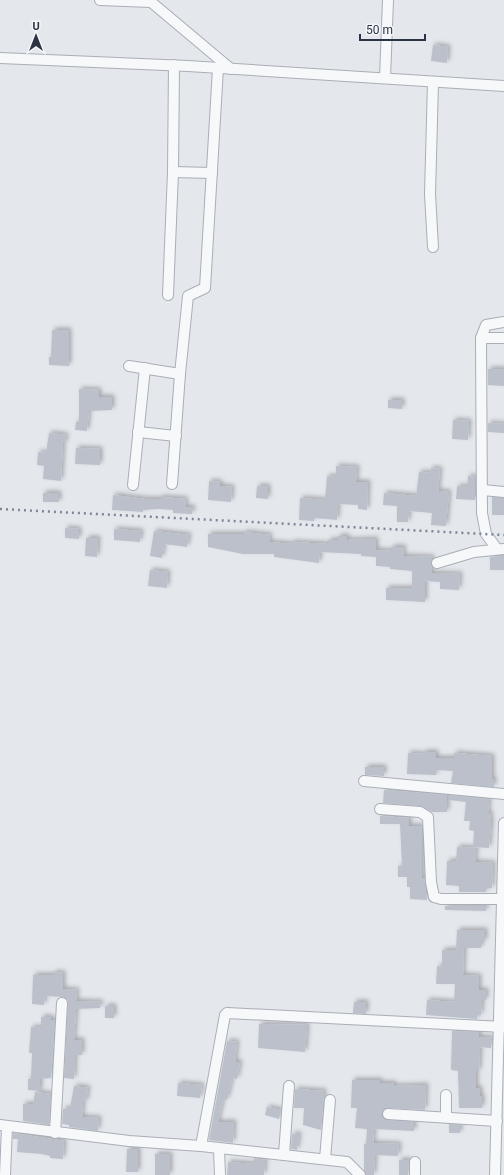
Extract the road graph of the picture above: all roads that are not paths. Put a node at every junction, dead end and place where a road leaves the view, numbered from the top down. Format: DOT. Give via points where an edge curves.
graph roads {
  1 [pos="100,0"];
  2 [pos="388,0"];
  3 [pos="0,58"];
  4 [pos="174,66"];
  5 [pos="218,68"];
  6 [pos="231,69"];
  7 [pos="385,78"];
  8 [pos="433,82"];
  9 [pos="504,86"];
  10 [pos="173,172"];
  11 [pos="212,173"];
  12 [pos="433,247"];
  13 [pos="168,295"];
  14 [pos="504,322"];
  15 [pos="481,338"];
  16 [pos="504,338"];
  17 [pos="129,366"];
  18 [pos="145,368"];
  19 [pos="180,374"];
  20 [pos="138,432"];
  21 [pos="176,436"];
  22 [pos="172,484"];
  23 [pos="132,485"];
  24 [pos="483,490"];
  25 [pos="504,492"];
  26 [pos="500,549"];
  27 [pos="437,564"];
  28 [pos="364,781"];
  29 [pos="504,794"];
  30 [pos="380,809"];
  31 [pos="504,823"];
  32 [pos="503,899"];
  33 [pos="503,927"];
  34 [pos="62,1004"];
  35 [pos="501,1027"];
  36 [pos="289,1086"];
  37 [pos="446,1095"];
  38 [pos="330,1100"];
  39 [pos="388,1114"];
  40 [pos="446,1117"];
  41 [pos="498,1121"];
  42 [pos="3,1126"];
  43 [pos="55,1133"];
  44 [pos="201,1146"];
  45 [pos="220,1149"];
  46 [pos="284,1154"];
  47 [pos="325,1159"];
  48 [pos="415,1162"];
  49 [pos="5,1175"];
  50 [pos="220,1175"];
  51 [pos="360,1175"];
  52 [pos="415,1175"];
  53 [pos="495,1175"];
  1 -- 6 [label="street" via="151,2"];
  2 -- 7 [label="street"];
  3 -- 4 [label="street"];
  4 -- 5 [label="street"];
  4 -- 10 [label="street"];
  5 -- 6 [label="street"];
  5 -- 11 [label="street"];
  6 -- 7 [label="street"];
  7 -- 8 [label="street"];
  8 -- 9 [label="street"];
  8 -- 12 [label="street" via="430,194"];
  10 -- 11 [label="street"];
  10 -- 13 [label="street"];
  11 -- 19 [label="street" via="205,288 188,296"];
  14 -- 15 [label="street" via="486,325"];
  15 -- 16 [label="street"];
  15 -- 24 [label="street"];
  17 -- 18 [label="street"];
  18 -- 19 [label="street"];
  18 -- 20 [label="street"];
  19 -- 21 [label="street"];
  20 -- 21 [label="street"];
  20 -- 23 [label="street"];
  21 -- 22 [label="street"];
  24 -- 25 [label="street"];
  24 -- 26 [label="street" via="482,513 486,534"];
  26 -- 27 [label="street" via="474,552"];
  28 -- 29 [label="street"];
  30 -- 32 [label="street" via="420,812 428,817 434,897"];
  31 -- 32 [label="street"];
  32 -- 33 [label="street"];
  33 -- 35 [label="street"];
  34 -- 43 [label="street"];
  35 -- 41 [label="street"];
  35 -- 44 [label="street" via="227,1013"];
  36 -- 46 [label="street"];
  37 -- 40 [label="street"];
  38 -- 47 [label="street"];
  39 -- 40 [label="street"];
  40 -- 41 [label="street"];
  41 -- 53 [label="street"];
  42 -- 43 [label="street"];
  42 -- 49 [label="street"];
  43 -- 44 [label="street"];
  44 -- 45 [label="street"];
  45 -- 46 [label="street"];
  45 -- 50 [label="street"];
  46 -- 47 [label="street"];
  47 -- 51 [label="street" via="347,1162"];
  48 -- 52 [label="street"];
}
